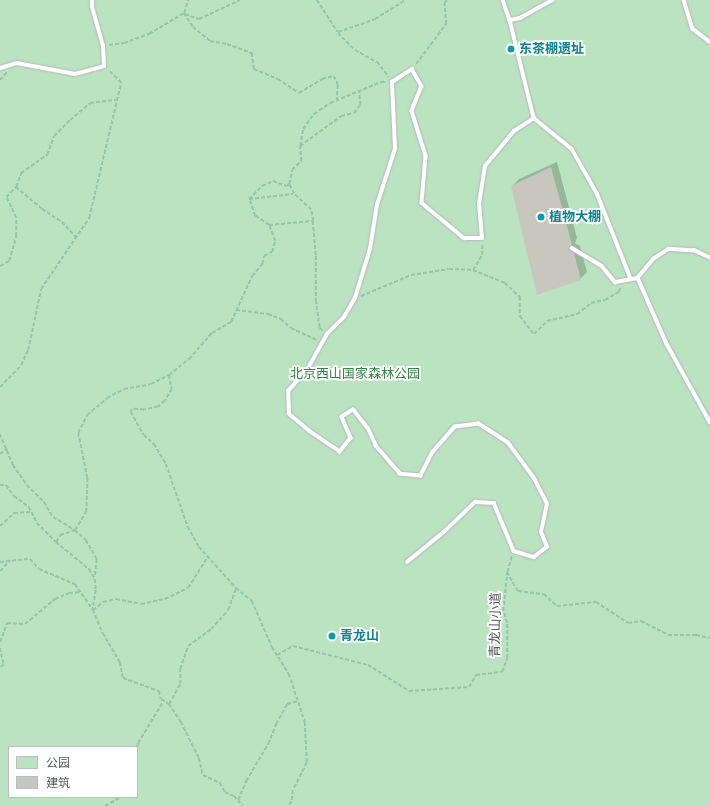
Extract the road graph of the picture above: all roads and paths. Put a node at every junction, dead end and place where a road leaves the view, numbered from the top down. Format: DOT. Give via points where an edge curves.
graph roads {
  1 [pos="92,0"];
  2 [pos="188,0"];
  3 [pos="240,0"];
  4 [pos="317,0"];
  5 [pos="405,0"];
  6 [pos="447,0"];
  7 [pos="503,0"];
  8 [pos="552,0"];
  9 [pos="684,0"];
  10 [pos="184,13"];
  11 [pos="510,20"];
  12 [pos="338,32"];
  13 [pos="710,42"];
  14 [pos="103,46"];
  15 [pos="104,66"];
  16 [pos="0,68"];
  17 [pos="412,69"];
  18 [pos="392,82"];
  19 [pos="359,91"];
  20 [pos="117,100"];
  21 [pos="337,100"];
  22 [pos="534,118"];
  23 [pos="300,146"];
  24 [pos="289,184"];
  25 [pos="16,187"];
  26 [pos="294,194"];
  27 [pos="249,199"];
  28 [pos="313,221"];
  29 [pos="269,225"];
  30 [pos="77,238"];
  31 [pos="482,238"];
  32 [pos="572,248"];
  33 [pos="710,258"];
  34 [pos="0,266"];
  35 [pos="473,270"];
  36 [pos="638,278"];
  37 [pos="631,279"];
  38 [pos="622,281"];
  39 [pos="355,298"];
  40 [pos="236,310"];
  41 [pos="327,334"];
  42 [pos="322,343"];
  43 [pos="169,375"];
  44 [pos="0,387"];
  45 [pos="710,422"];
  46 [pos="0,434"];
  47 [pos="7,449"];
  48 [pos="0,454"];
  49 [pos="0,485"];
  50 [pos="31,512"];
  51 [pos="0,526"];
  52 [pos="75,530"];
  53 [pos="56,542"];
  54 [pos="514,551"];
  55 [pos="208,556"];
  56 [pos="10,560"];
  57 [pos="0,562"];
  58 [pos="407,562"];
  59 [pos="0,571"];
  60 [pos="507,572"];
  61 [pos="95,579"];
  62 [pos="236,588"];
  63 [pos="81,592"];
  64 [pos="93,610"];
  65 [pos="710,638"];
  66 [pos="0,642"];
  67 [pos="0,648"];
  68 [pos="277,656"];
  69 [pos="0,668"];
  70 [pos="164,700"];
  71 [pos="298,701"];
  72 [pos="169,704"];
  73 [pos="137,746"];
  74 [pos="119,798"];
  75 [pos="238,800"];
  76 [pos="105,806"];
  77 [pos="243,806"];
  78 [pos="288,806"];
  1 -- 14 [label="lane"];
  2 -- 10 [label="path"];
  3 -- 10 [label="path" via="199,19"];
  4 -- 12 [label="path"];
  5 -- 12 [label="path" via="375,19"];
  6 -- 17 [label="path" via="444,3 446,24"];
  7 -- 11 [label="lane"];
  8 -- 11 [label="lane" via="520,18"];
  9 -- 13 [label="lane" via="693,29"];
  10 -- 14 [label="path" via="149,34"];
  10 -- 21 [label="path" via="193,27 210,41 252,53 254,69 278,79 299,93 322,79 334,76 338,85"];
  11 -- 22 [label="lane"];
  12 -- 18 [label="path" via="355,50 377,62"];
  14 -- 15 [label="lane"];
  15 -- 16 [label="lane" via="74,74 17,63"];
  15 -- 20 [label="path" via="121,83"];
  17 -- 18 [label="lane"];
  17 -- 31 [label="lane" via="422,86 412,111 426,156 422,203 464,238"];
  18 -- 19 [label="path" via="381,82"];
  18 -- 39 [label="lane" via="395,149 377,205 370,249"];
  19 -- 21 [label="path"];
  19 -- 23 [label="path" via="360,105 354,113 340,116"];
  20 -- 25 [label="path" via="90,103 54,136 47,155 21,173"];
  20 -- 30 [label="path" via="89,218"];
  21 -- 23 [label="path" via="314,114 303,129"];
  22 -- 31 [label="lane" via="514,131 485,166 480,204"];
  22 -- 37 [label="lane" via="572,149 597,194"];
  23 -- 24 [label="path" via="301,160 292,170"];
  24 -- 26 [label="path"];
  24 -- 27 [label="path" via="287,186 273,181 262,186"];
  25 -- 30 [label="path" via="62,222"];
  25 -- 34 [label="path" via="6,197 16,218 16,236 9,262"];
  26 -- 27 [label="path"];
  26 -- 28 [label="path" via="311,210"];
  27 -- 29 [label="path" via="255,216"];
  28 -- 29 [label="path"];
  28 -- 41 [label="path" via="316,300 320,328"];
  29 -- 40 [label="path" via="275,241 272,252 264,256"];
  30 -- 44 [label="path" via="41,290 28,350 21,365"];
  31 -- 35 [label="path" via="482,255"];
  32 -- 38 [label="lane" via="602,266 615,282"];
  33 -- 36 [label="lane" via="695,251 669,249 654,259"];
  35 -- 38 [label="path" via="505,283 520,297 520,316 534,334 546,321 577,314 591,303 606,300 619,292"];
  35 -- 39 [label="path" via="449,269 411,275"];
  36 -- 37 [label="lane"];
  36 -- 45 [label="lane" via="667,344"];
  37 -- 38 [label="lane"];
  39 -- 41 [label="lane" via="344,317"];
  40 -- 42 [label="path" via="268,314 282,319 291,328"];
  40 -- 43 [label="path" via="231,322 212,333 189,359"];
  41 -- 42 [label="lane"];
  42 -- 54 [label="lane" via="307,370 288,391 288,414 340,452 352,438 342,417 353,410 376,446 400,474 421,476 432,452 455,427 479,424 508,443 533,478 547,504 541,532 547,547 534,557"];
  43 -- 52 [label="path" via="151,384 124,389 107,398 87,415 78,433 87,478 86,512"];
  43 -- 55 [label="path" via="172,389 158,407 132,409 131,412 144,435 154,444 166,464 188,527"];
  46 -- 47 [label="path"];
  47 -- 48 [label="path"];
  47 -- 52 [label="path" via="13,465 44,502 53,517"];
  49 -- 50 [label="path" via="6,485"];
  50 -- 51 [label="path" via="14,513"];
  50 -- 53 [label="path" via="37,523"];
  52 -- 53 [label="path" via="60,534"];
  52 -- 61 [label="path" via="86,540 97,559"];
  53 -- 61 [label="path" via="90,569"];
  54 -- 58 [label="lane" via="494,503 475,502"];
  54 -- 60 [label="path, 青龙山小道"];
  55 -- 62 [label="path"];
  55 -- 64 [label="path" via="188,588 165,599 141,604 116,598 103,602"];
  56 -- 57 [label="path"];
  56 -- 59 [label="path"];
  56 -- 63 [label="path" via="30,559 39,570 75,584"];
  60 -- 65 [label="path" via="518,591 544,594 557,606 596,602 628,623 641,621 668,635"];
  60 -- 68 [label="path, 青龙山小道" via="503,611 507,623 507,658 502,672 476,675 469,687 409,691 368,665 293,646"];
  61 -- 64 [label="path" via="96,597"];
  62 -- 68 [label="path" via="252,601"];
  62 -- 72 [label="path" via="228,610 211,629 188,646 180,669 180,684"];
  63 -- 64 [label="path"];
  63 -- 66 [label="path" via="69,593 55,599 25,624 7,623"];
  64 -- 70 [label="path" via="103,634 120,662 123,678 158,690 161,699"];
  67 -- 69 [label="path" via="4,664"];
  68 -- 71 [label="path" via="289,674"];
  70 -- 72 [label="path"];
  70 -- 73 [label="path"];
  71 -- 75 [label="path" via="287,704"];
  71 -- 78 [label="path" via="305,722 307,763 293,790 292,802"];
  72 -- 75 [label="path" via="199,758 203,775 220,783 225,792"];
  74 -- 76 [label="path"];
  75 -- 77 [label="path"];
}
